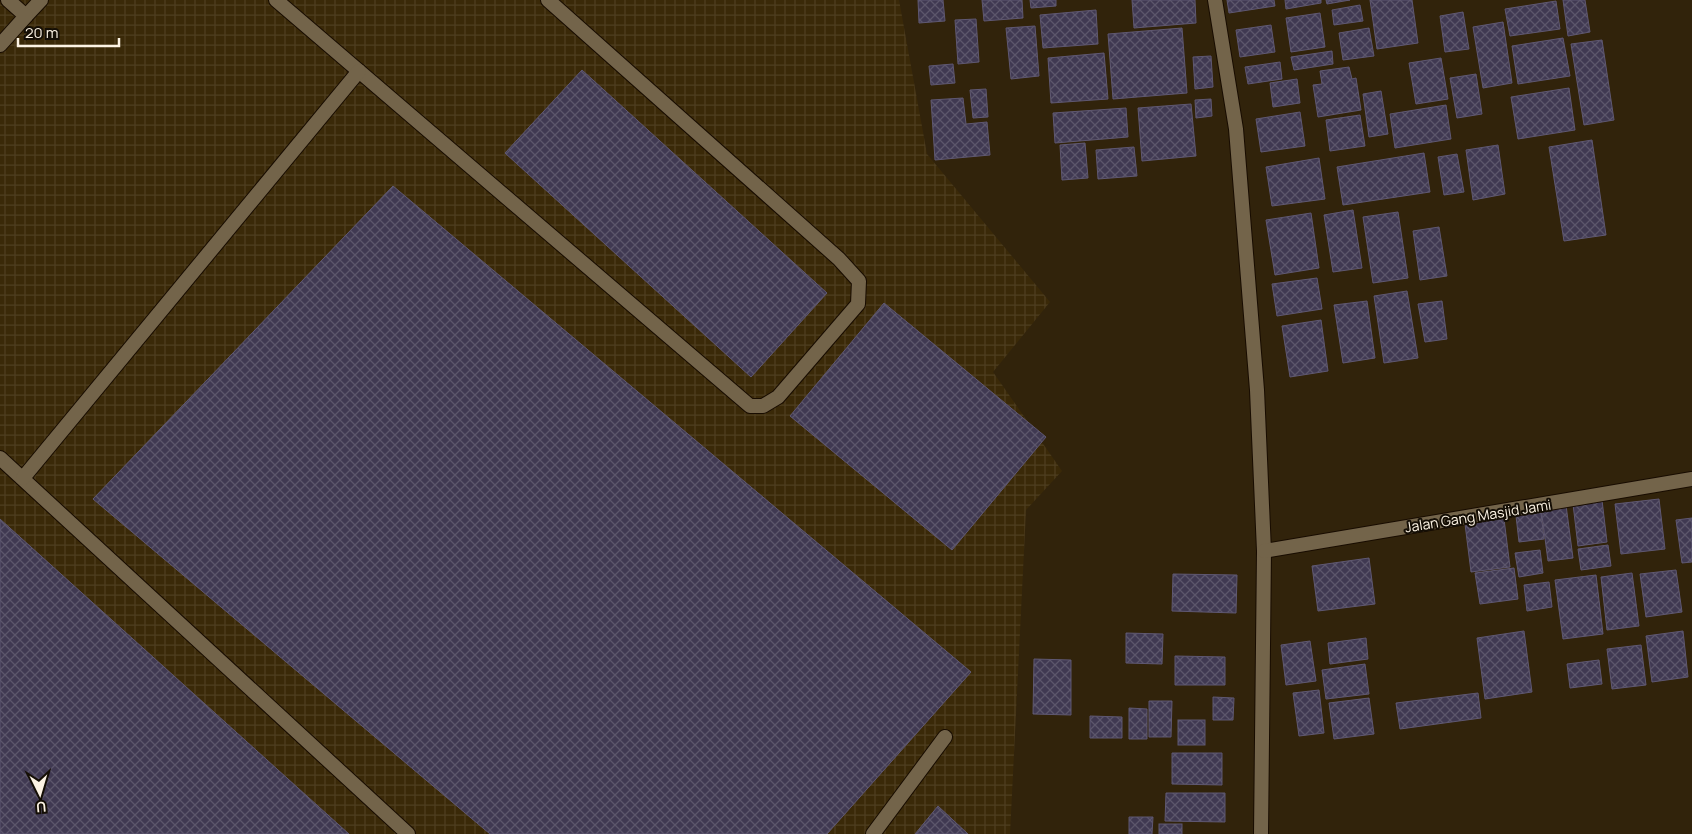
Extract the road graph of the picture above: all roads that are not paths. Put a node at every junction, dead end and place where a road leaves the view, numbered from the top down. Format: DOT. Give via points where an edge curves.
graph roads {
  1 [pos="8,0"];
  2 [pos="41,0"];
  3 [pos="276,0"];
  4 [pos="548,0"];
  5 [pos="1215,0"];
  6 [pos="26,16"];
  7 [pos="0,45"];
  8 [pos="359,71"];
  9 [pos="0,458"];
  10 [pos="24,478"];
  11 [pos="1692,479"];
  12 [pos="1264,551"];
  13 [pos="945,737"];
  14 [pos="408,834"];
  15 [pos="873,834"];
  16 [pos="1261,834"];
  1 -- 6 [label="street"];
  2 -- 6 [label="street"];
  3 -- 8 [label="street"];
  4 -- 8 [label="street" via="839,259 859,281 858,304 778,397 763,406 750,406"];
  5 -- 12 [label="street" via="1236,129 1255,367"];
  6 -- 7 [label="street"];
  8 -- 10 [label="street"];
  9 -- 10 [label="street"];
  10 -- 14 [label="street"];
  11 -- 12 [label="street, Jalan Gang Masjid Jami"];
  12 -- 16 [label="street"];
  13 -- 15 [label="street"];
}
